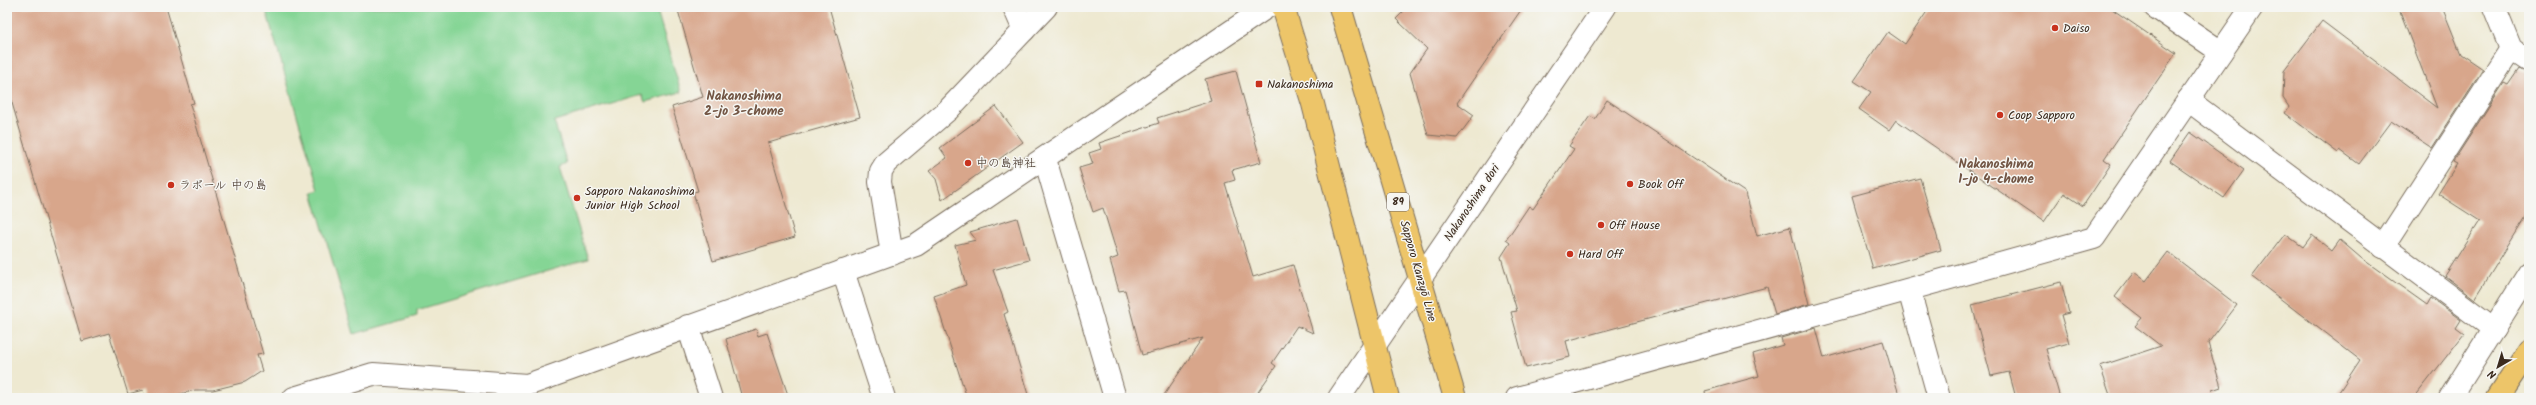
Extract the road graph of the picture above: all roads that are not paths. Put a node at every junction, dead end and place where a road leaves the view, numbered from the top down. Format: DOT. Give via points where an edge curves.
graph roads {
  1 [pos="1014,7"];
  2 [pos="1046,7"];
  3 [pos="1267,7"];
  4 [pos="1283,7"];
  5 [pos="1340,7"];
  6 [pos="1605,7"];
  7 [pos="2155,7"];
  8 [pos="2252,7"];
  9 [pos="2494,7"];
  10 [pos="1241,15"];
  11 [pos="1024,30"];
  12 [pos="2511,49"];
  13 [pos="2221,52"];
  14 [pos="2529,61"];
  15 [pos="2188,100"];
  16 [pos="1045,159"];
  17 [pos="2383,247"];
  18 [pos="892,254"];
  19 [pos="843,271"];
  20 [pos="2529,273"];
  21 [pos="1421,278"];
  22 [pos="1909,290"];
  23 [pos="688,326"];
  24 [pos="2494,329"];
  25 [pos="1374,346"];
  26 [pos="2529,350"];
  27 [pos="529,391"];
  28 [pos="303,397"];
  29 [pos="711,398"];
  30 [pos="884,398"];
  31 [pos="1114,398"];
  32 [pos="1338,398"];
  33 [pos="1388,398"];
  34 [pos="1455,398"];
  35 [pos="1517,398"];
  36 [pos="1939,398"];
  37 [pos="2450,398"];
  38 [pos="2497,398"];
  1 -- 11 [label="street"];
  2 -- 11 [label="street"];
  3 -- 10 [label="street"];
  4 -- 25 [label="main road" via="1312,104"];
  5 -- 21 [label="main road, Sapporo Kanzyō Line / 89"];
  6 -- 21 [label="street, Nakanoshima dori"];
  7 -- 13 [label="street"];
  8 -- 13 [label="street"];
  9 -- 12 [label="street"];
  10 -- 16 [label="street"];
  11 -- 18 [label="street" via="948,110 886,163 881,171 880,182"];
  12 -- 14 [label="street"];
  12 -- 17 [label="street"];
  13 -- 15 [label="street"];
  15 -- 17 [label="street"];
  15 -- 22 [label="street" via="2094,238"];
  16 -- 18 [label="street" via="916,245"];
  16 -- 31 [label="street"];
  17 -- 24 [label="street"];
  18 -- 19 [label="street"];
  19 -- 23 [label="street"];
  19 -- 30 [label="street"];
  20 -- 24 [label="street"];
  21 -- 25 [label="street, Nakanoshima dori"];
  21 -- 34 [label="main road, Sapporo Kanzyō Line / 89"];
  22 -- 35 [label="street"];
  22 -- 36 [label="street"];
  23 -- 27 [label="street"];
  23 -- 29 [label="street"];
  24 -- 37 [label="street"];
  25 -- 32 [label="street, Nakanoshima dori"];
  25 -- 33 [label="main road"];
  26 -- 38 [label="main road"];
  27 -- 28 [label="street" via="373,374"];
}
